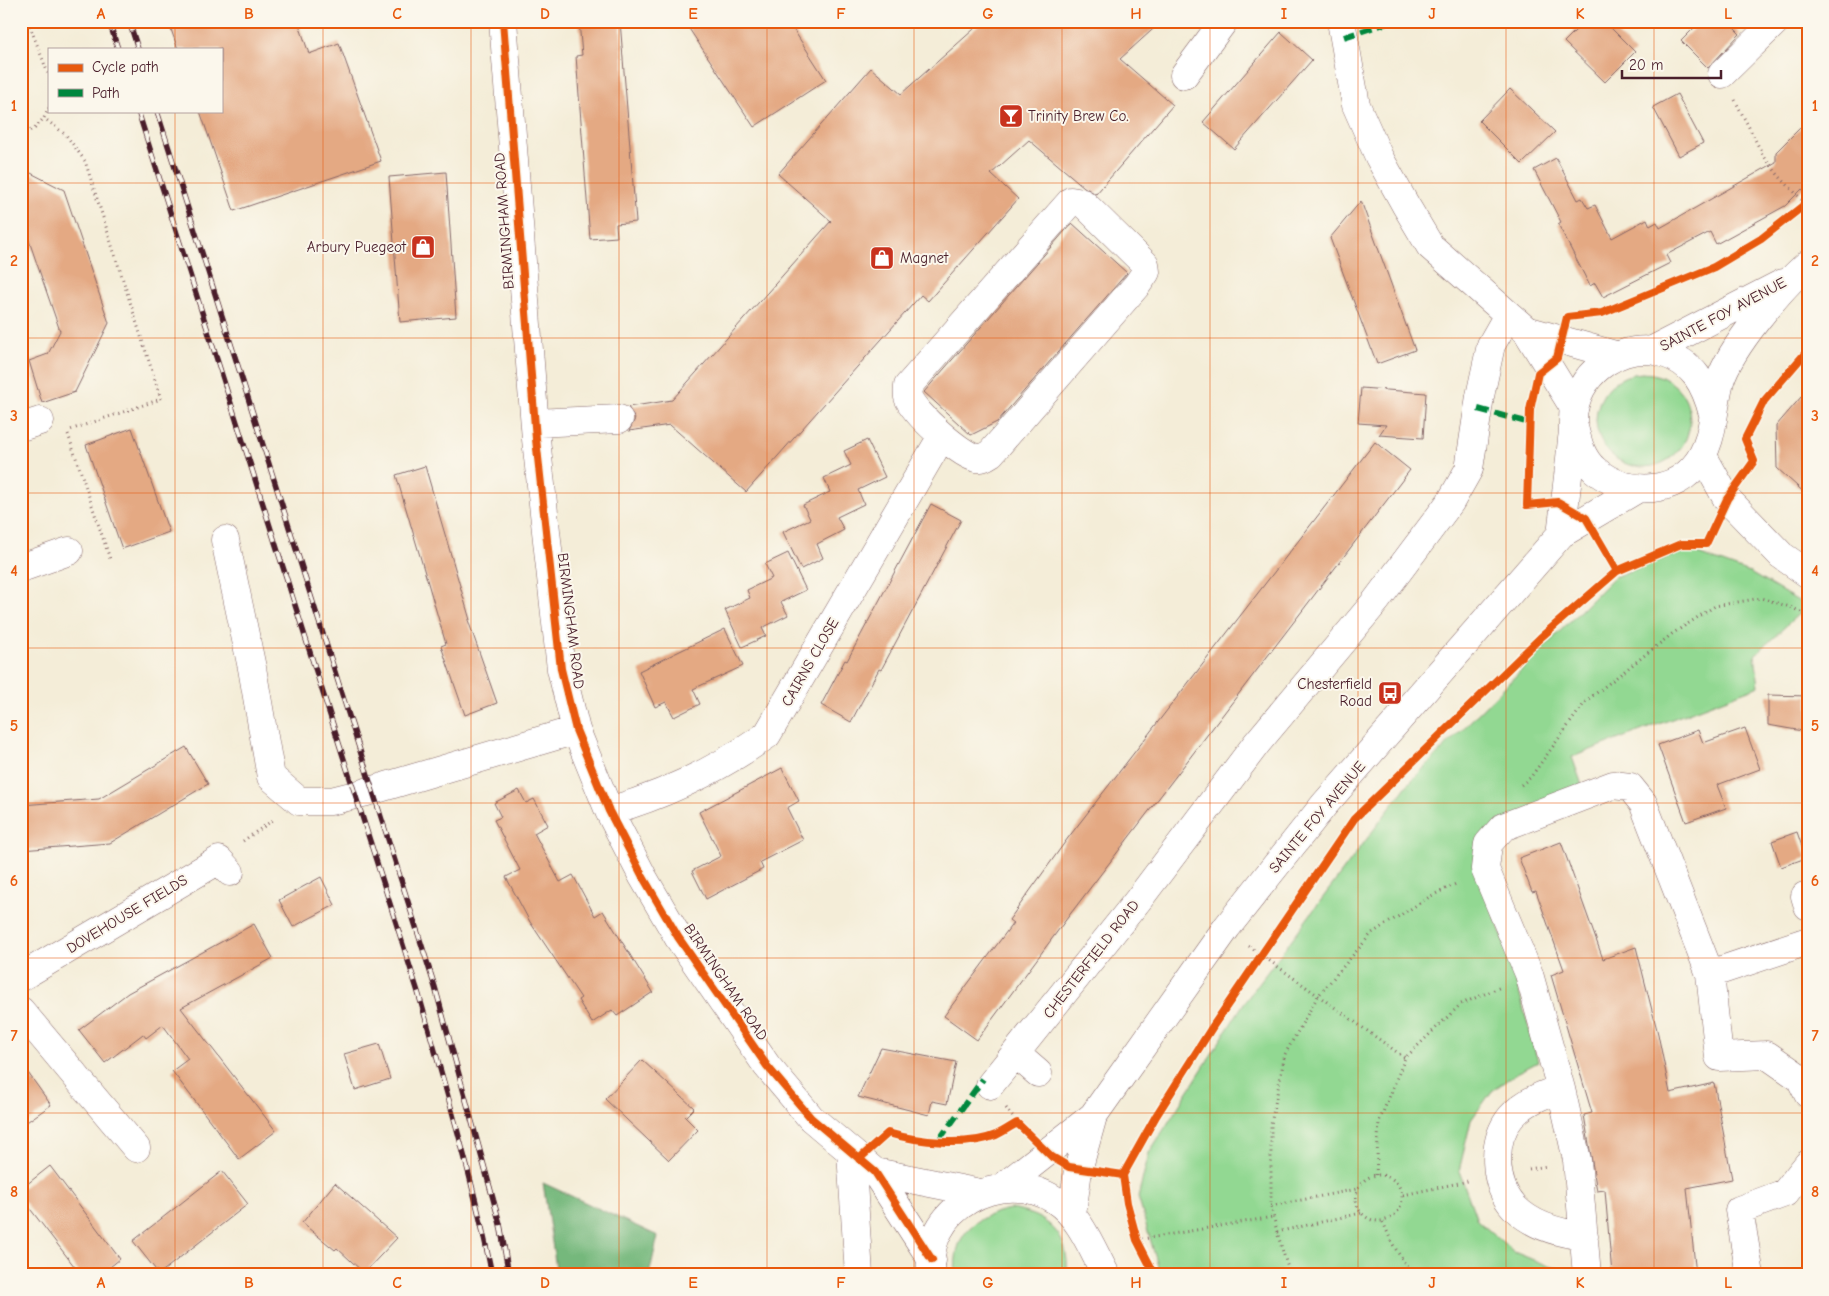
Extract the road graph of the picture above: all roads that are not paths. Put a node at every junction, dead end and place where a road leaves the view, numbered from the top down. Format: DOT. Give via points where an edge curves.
graph roads {
  1 [pos="503,21"];
  2 [pos="1224,21"];
  3 [pos="1341,21"];
  4 [pos="1769,24"];
  5 [pos="1722,74"];
  6 [pos="1184,75"];
  7 [pos="1800,270"];
  8 [pos="1517,322"];
  9 [pos="1653,350"];
  10 [pos="1616,355"];
  11 [pos="1713,414"];
  12 [pos="1574,418"];
  13 [pos="619,419"];
  14 [pos="534,423"];
  15 [pos="942,436"];
  16 [pos="1703,456"];
  17 [pos="1681,478"];
  18 [pos="1637,489"];
  19 [pos="1727,499"];
  20 [pos="1561,534"];
  21 [pos="225,540"];
  22 [pos="69,551"];
  23 [pos="21,568"];
  24 [pos="1808,574"];
  25 [pos="576,730"];
  26 [pos="609,811"];
  27 [pos="224,866"];
  28 [pos="1808,941"];
  29 [pos="1710,974"];
  30 [pos="21,977"];
  31 [pos="21,1011"];
  32 [pos="1016,1054"];
  33 [pos="1038,1073"];
  34 [pos="990,1085"];
  35 [pos="1561,1089"];
  36 [pos="1808,1094"];
  37 [pos="1093,1116"];
  38 [pos="136,1148"];
  39 [pos="851,1152"];
  40 [pos="1808,1164"];
  41 [pos="875,1172"];
  42 [pos="992,1190"];
  43 [pos="1072,1214"];
  44 [pos="1584,1236"];
  45 [pos="1088,1243"];
  46 [pos="931,1270"];
  47 [pos="859,1275"];
  48 [pos="1090,1275"];
  49 [pos="1106,1275"];
  50 [pos="1587,1275"];
  51 [pos="1750,1275"];
  1 -- 14 [label="main road, BIRMINGHAM ROAD"];
  2 -- 6 [label="main road"];
  3 -- 8 [label="main road" via="1356,105 1405,204 1430,246"];
  4 -- 5 [label="main road"];
  7 -- 9 [label="main road, SAINTE FOY AVENUE"];
  7 -- 11 [label="main road, SAINTE FOY AVENUE" via="1737,347 1720,380"];
  8 -- 10 [label="main road"];
  8 -- 12 [label="main road"];
  8 -- 32 [label="main road, CHESTERFIELD ROAD" via="1491,345 1469,469 1451,501 1376,601 1258,743"];
  9 -- 10 [label="main road, SAINTE FOY AVENUE" via="1634,350"];
  9 -- 11 [label="main road, SAINTE FOY AVENUE" via="1676,357 1694,372 1707,392"];
  10 -- 12 [label="main road, SAINTE FOY AVENUE" via="1588,376"];
  11 -- 16 [label="main road, SAINTE FOY AVENUE" via="1711,436"];
  12 -- 18 [label="main road, SAINTE FOY AVENUE" via="1580,450 1594,470 1614,483"];
  12 -- 20 [label="main road, SAINTE FOY AVENUE"];
  13 -- 14 [label="main road"];
  14 -- 25 [label="main road, BIRMINGHAM ROAD" via="561,669"];
  15 -- 15 [label="main road" via="908,397 908,386 1071,201 1083,203 1145,264 1146,272 991,453 984,458 975,458"];
  15 -- 26 [label="main road, CAIRNS CLOSE" via="767,735 704,773 641,802"];
  16 -- 17 [label="main road, SAINTE FOY AVENUE"];
  16 -- 19 [label="main road"];
  17 -- 18 [label="main road, SAINTE FOY AVENUE" via="1660,487"];
  17 -- 19 [label="main road"];
  18 -- 20 [label="main road, SAINTE FOY AVENUE"];
  19 -- 24 [label="main road" via="1781,555"];
  20 -- 37 [label="main road, SAINTE FOY AVENUE" via="1324,805 1227,928"];
  21 -- 25 [label="main road" via="271,777 299,801 331,801 363,793"];
  22 -- 23 [label="main road"];
  25 -- 26 [label="main road, BIRMINGHAM ROAD"];
  26 -- 39 [label="main road, BIRMINGHAM ROAD" via="642,877 678,937 761,1058 810,1118"];
  27 -- 30 [label="main road, DOVEHOUSE FIELDS"];
  28 -- 29 [label="main road"];
  29 -- 35 [label="main road" via="1643,803 1630,788 1614,785 1504,827 1488,844 1485,869 1529,974"];
  29 -- 36 [label="main road" via="1719,1057 1767,1055 1800,1078"];
  31 -- 38 [label="main road"];
  32 -- 33 [label="main road"];
  32 -- 34 [label="main road, CHESTERFIELD ROAD"];
  35 -- 44 [label="main road" via="1577,1160"];
  35 -- 44 [label="main road" via="1538,1096 1511,1118 1499,1143 1497,1175 1514,1206 1539,1225 1564,1234"];
  37 -- 42 [label="main road, SAINTE FOY AVENUE"];
  37 -- 43 [label="main road, SAINTE FOY AVENUE" via="1078,1170"];
  39 -- 41 [label="main road, BIRMINGHAM ROAD"];
  39 -- 47 [label="main road"];
  40 -- 51 [label="main road" via="1785,1193 1739,1210"];
  41 -- 42 [label="main road, BIRMINGHAM ROAD"];
  41 -- 46 [label="main road, BIRMINGHAM ROAD"];
  42 -- 43 [label="main road, BIRMINGHAM ROAD" via="1030,1189 1054,1200"];
  42 -- 46 [label="main road, SAINTE FOY AVENUE" via="962,1204 947,1220 936,1239"];
  43 -- 45 [label="main road"];
  44 -- 50 [label="main road"];
  45 -- 48 [label="main road"];
  45 -- 49 [label="main road"];
}
